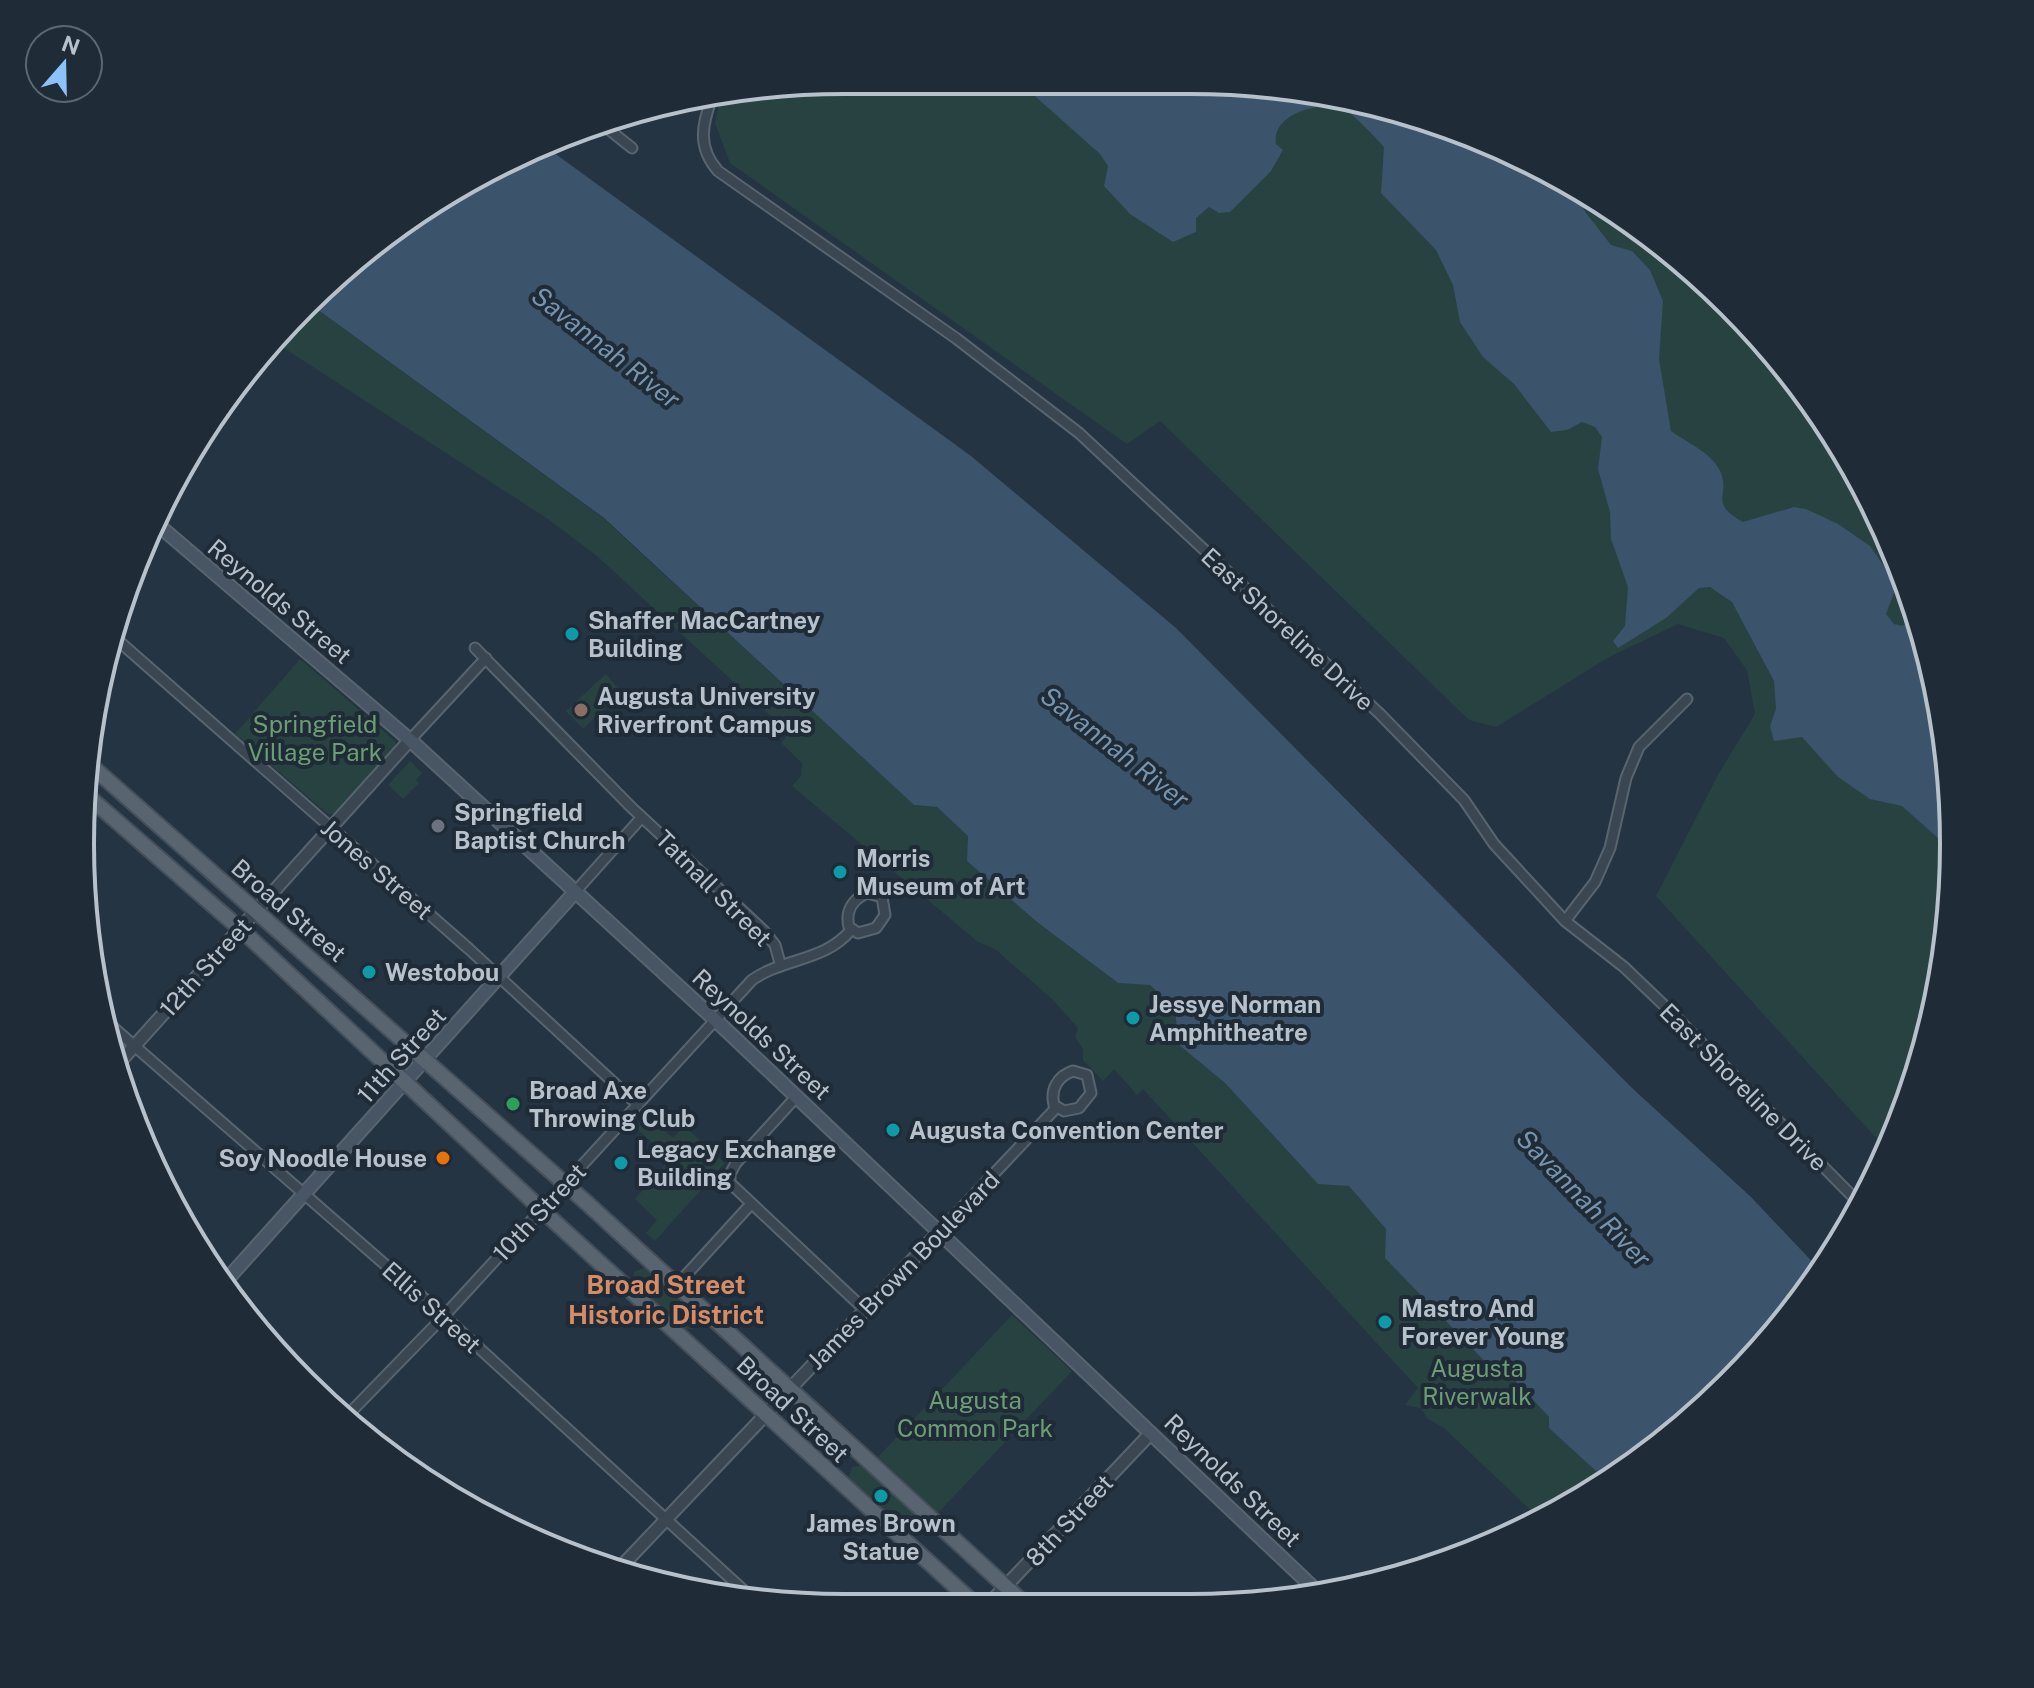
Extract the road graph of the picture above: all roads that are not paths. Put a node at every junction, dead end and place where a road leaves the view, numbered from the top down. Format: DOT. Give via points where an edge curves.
graph roads {
  1 [pos="709,106"];
  2 [pos="611,132"];
  3 [pos="632,148"];
  4 [pos="163,529"];
  5 [pos="122,644"];
  6 [pos="475,648"];
  7 [pos="486,658"];
  8 [pos="1687,699"];
  9 [pos="410,740"];
  10 [pos="98,772"];
  11 [pos="125,796"];
  12 [pos="96,803"];
  13 [pos="109,815"];
  14 [pos="642,817"];
  15 [pos="332,829"];
  16 [pos="575,892"];
  17 [pos="256,911"];
  18 [pos="1565,921"];
  19 [pos="239,928"];
  20 [pos="851,930"];
  21 [pos="780,963"];
  22 [pos="501,977"];
  23 [pos="716,1020"];
  24 [pos="119,1032"];
  25 [pos="135,1047"];
  26 [pos="126,1056"];
  27 [pos="426,1060"];
  28 [pos="407,1082"];
  29 [pos="797,1096"];
  30 [pos="638,1105"];
  31 [pos="1056,1108"];
  32 [pos="565,1184"];
  33 [pos="305,1193"];
  34 [pos="1852,1196"];
  35 [pos="751,1204"];
  36 [pos="542,1208"];
  37 [pos="939,1232"];
  38 [pos="231,1276"];
  39 [pos="677,1285"];
  40 [pos="864,1309"];
  41 [pos="444,1316"];
  42 [pos="790,1389"];
  43 [pos="352,1411"];
  44 [pos="766,1413"];
  45 [pos="1151,1433"];
  46 [pos="666,1520"];
  47 [pos="627,1561"];
  48 [pos="1310,1584"];
  49 [pos="1006,1586"];
  50 [pos="740,1587"];
  51 [pos="964,1594"];
  52 [pos="998,1594"];
  53 [pos="1014,1594"];
  1 -- 18 [label="street, East Shoreline Drive" via="702,142 718,171 957,339 1079,433 1380,714 1464,800 1494,844"];
  2 -- 3 [label="street"];
  4 -- 9 [label="main road, Reynolds Street"];
  5 -- 15 [label="street, Jones Street"];
  6 -- 7 [label="street, Tatnall Street"];
  7 -- 9 [label="street, 12th Street"];
  7 -- 14 [label="street, Tatnall Street"];
  8 -- 18 [label="street" via="1639,747 1610,848 1595,882"];
  9 -- 15 [label="street, 12th Street"];
  9 -- 16 [label="main road, Reynolds Street"];
  10 -- 11 [label="main road, Broad Street"];
  11 -- 13 [label="main road"];
  11 -- 17 [label="main road, Broad Street"];
  12 -- 13 [label="main road, Broad Street"];
  13 -- 19 [label="main road, Broad Street"];
  14 -- 16 [label="street, 11th Street"];
  14 -- 21 [label="street, Tatnall Street" via="764,931"];
  15 -- 17 [label="street, 12th Street"];
  15 -- 22 [label="street, Jones Street"];
  16 -- 22 [label="main road, 11th Street"];
  16 -- 23 [label="main road, Reynolds Street"];
  17 -- 19 [label="street, 12th Street"];
  17 -- 27 [label="main road, Broad Street"];
  18 -- 34 [label="street, East Shoreline Drive" via="1671,1012"];
  19 -- 25 [label="street, 12th Street"];
  19 -- 28 [label="main road, Broad Street"];
  20 -- 20 [label="street, 10th Street" via="862,934 879,925 886,912 882,897 867,893 854,902 847,919"];
  20 -- 21 [label="street, 10th Street" via="821,954"];
  21 -- 23 [label="street, 10th Street" via="752,980"];
  22 -- 27 [label="main road, 11th Street"];
  22 -- 30 [label="street, Jones Street"];
  23 -- 29 [label="main road, Reynolds Street"];
  23 -- 30 [label="street, 10th Street"];
  24 -- 25 [label="street, Ellis Street"];
  25 -- 26 [label="street, 12th Street"];
  25 -- 33 [label="street, Ellis Street"];
  27 -- 28 [label="main road, 11th Street"];
  27 -- 32 [label="main road, Broad Street"];
  28 -- 33 [label="main road, 11th Street"];
  28 -- 36 [label="main road, Broad Street"];
  29 -- 35 [label="street" via="736,1163 729,1179"];
  29 -- 37 [label="main road, Reynolds Street"];
  30 -- 32 [label="street, 10th Street"];
  31 -- 31 [label="street, James Brown Boulevard" via="1072,1111 1085,1103 1092,1090 1087,1075 1073,1071 1059,1080 1052,1097"];
  31 -- 37 [label="street, James Brown Boulevard"];
  32 -- 36 [label="street, 10th Street"];
  32 -- 39 [label="main road, Broad Street"];
  33 -- 38 [label="main road, 11th Street"];
  33 -- 41 [label="street, Ellis Street"];
  35 -- 39 [label="street"];
  35 -- 40 [label="street"];
  36 -- 41 [label="street, 10th Street"];
  36 -- 44 [label="main road, Broad Street"];
  37 -- 40 [label="street, James Brown Boulevard"];
  37 -- 45 [label="main road, Reynolds Street"];
  39 -- 42 [label="main road, Broad Street"];
  40 -- 42 [label="street, James Brown Boulevard"];
  41 -- 43 [label="street, 10th Street"];
  41 -- 46 [label="street, Ellis Street"];
  42 -- 44 [label="street, James Brown Boulevard"];
  42 -- 49 [label="main road, Broad Street"];
  44 -- 46 [label="street, James Brown Boulevard"];
  44 -- 51 [label="main road, Broad Street"];
  45 -- 48 [label="main road, Reynolds Street"];
  45 -- 49 [label="street, 8th Street"];
  46 -- 47 [label="street, James Brown Boulevard"];
  46 -- 50 [label="street, Ellis Street"];
  49 -- 52 [label="street, 8th Street"];
  49 -- 53 [label="main road, Broad Street"];
}
